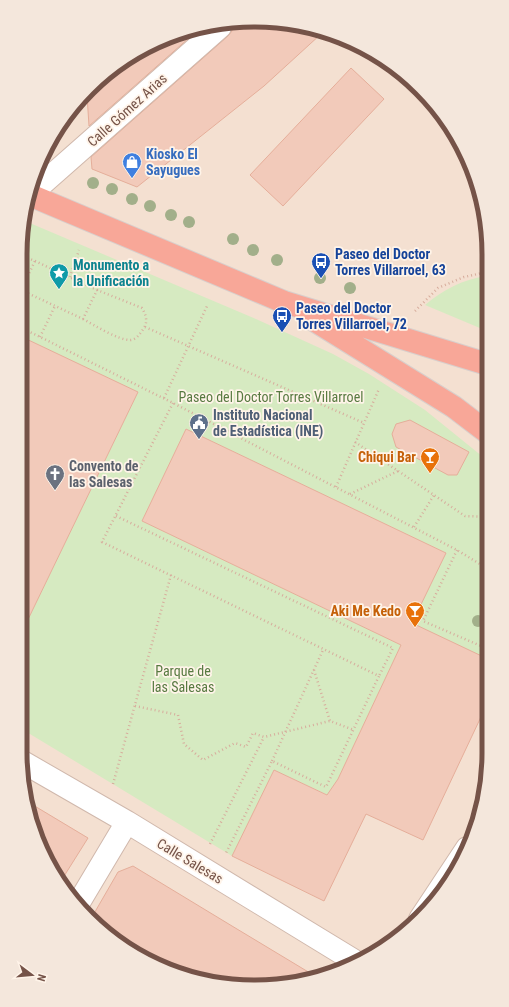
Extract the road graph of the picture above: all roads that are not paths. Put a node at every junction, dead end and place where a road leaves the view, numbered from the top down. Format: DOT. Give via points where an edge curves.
graph roads {
  1 [pos="216,30"];
  2 [pos="37,188"];
  3 [pos="35,197"];
  4 [pos="284,302"];
  5 [pos="482,362"];
  6 [pos="482,428"];
  7 [pos="27,764"];
  8 [pos="127,822"];
  9 [pos="81,900"];
  10 [pos="351,959"];
  1 -- 2 [label="street, Calle Gómez Arias"];
  3 -- 4 [label="highway"];
  4 -- 5 [label="highway"];
  4 -- 6 [label="highway" via="454,407"];
  7 -- 8 [label="street, Calle Salesas"];
  8 -- 9 [label="street"];
  8 -- 10 [label="street, Calle Salesas"];
}
